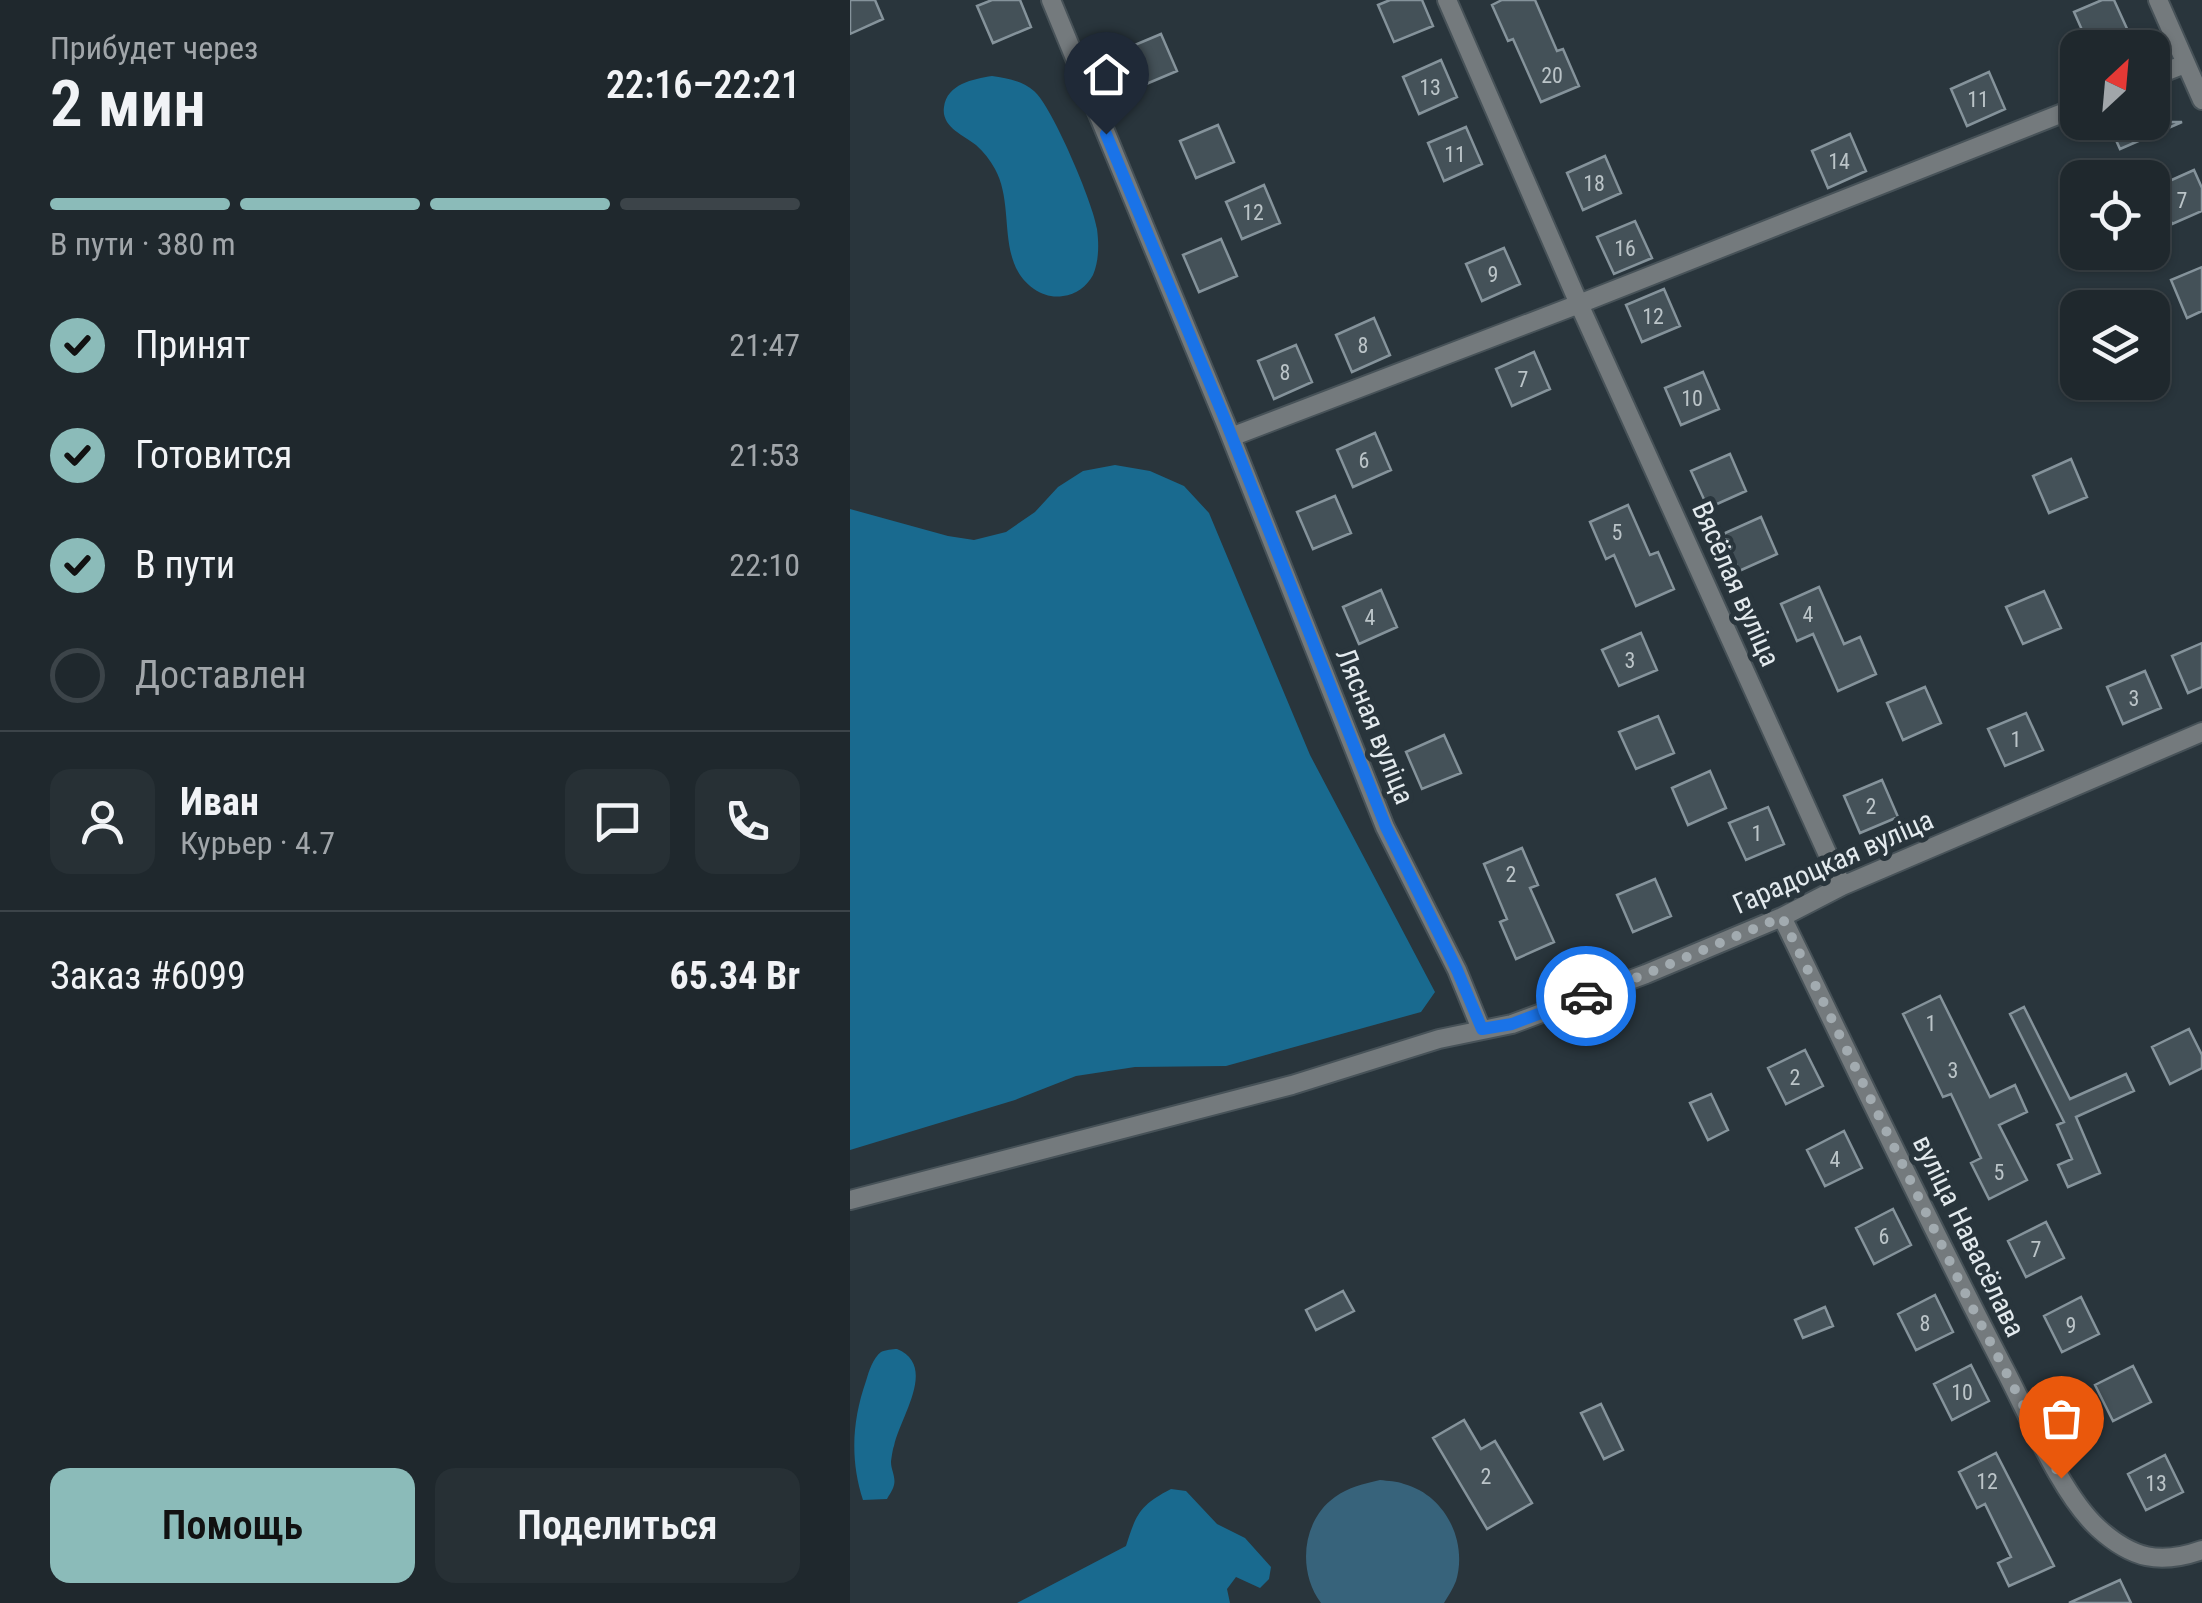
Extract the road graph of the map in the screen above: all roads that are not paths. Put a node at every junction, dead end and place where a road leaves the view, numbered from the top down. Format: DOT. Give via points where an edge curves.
graph roads {
  1 [pos="1051,0"];
  2 [pos="1447,0"];
  3 [pos="2158,0"];
  4 [pos="2186,64"];
  5 [pos="2170,70"];
  6 [pos="2200,88"];
  7 [pos="2060,113"];
  8 [pos="1580,304"];
  9 [pos="1231,437"];
  10 [pos="2202,732"];
  11 [pos="1842,886"];
  12 [pos="1782,917"];
  13 [pos="1482,1029"];
  14 [pos="850,1200"];
  15 [pos="2201,1554"];
  1 -- 9 [label="street, Лясная вуліца"];
  2 -- 8 [label="street, Вясёлая вуліца"];
  3 -- 4 [label="street"];
  4 -- 5 [label="street"];
  4 -- 6 [label="street"];
  7 -- 8 [label="street"];
  8 -- 9 [label="street"];
  8 -- 11 [label="street, Вясёлая вуліца"];
  9 -- 13 [label="street, Лясная вуліца" via="1386,827"];
  10 -- 11 [label="street, Гарадоцкая вуліца"];
  11 -- 12 [label="street, Гарадоцкая вуліца"];
  12 -- 13 [label="street, Гарадоцкая вуліца" via="1646,974"];
  12 -- 15 [label="street, вуліца Навасёлава" via="1970,1303 2078,1506 2099,1529 2140,1555 2162,1560"];
  13 -- 14 [label="street, Гарадоцкая вуліца"];
}
